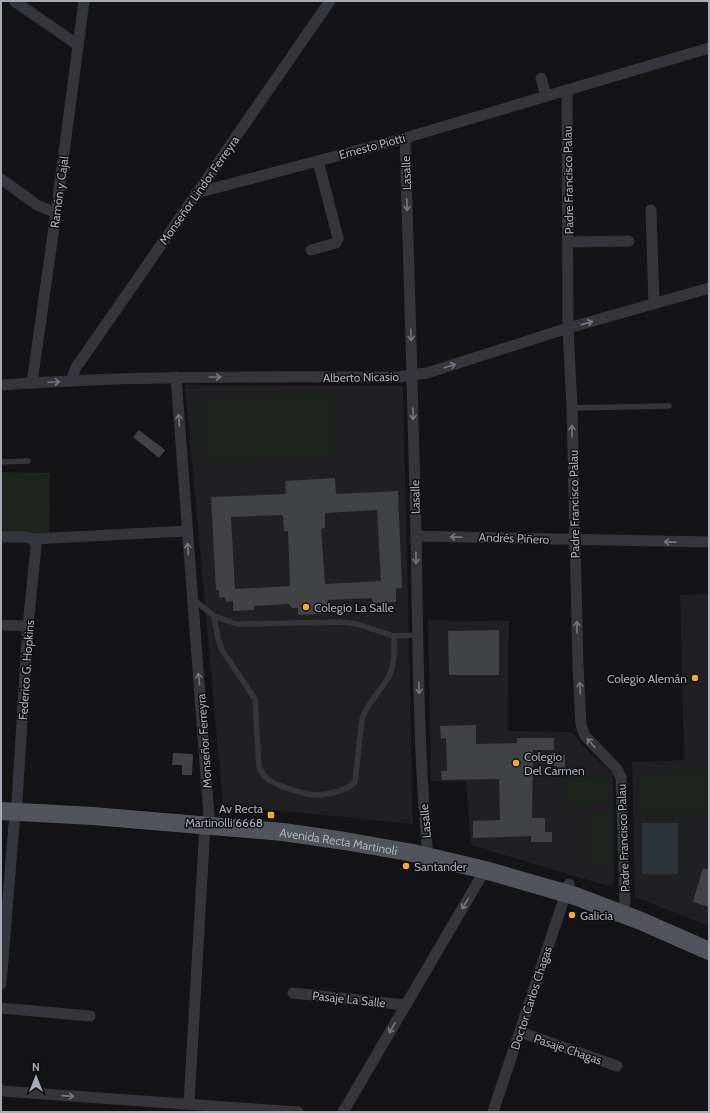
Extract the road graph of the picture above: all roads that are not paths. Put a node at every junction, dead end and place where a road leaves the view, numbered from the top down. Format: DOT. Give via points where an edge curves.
graph roads {
  1 [pos="14,1"];
  2 [pos="84,1"];
  3 [pos="330,1"];
  4 [pos="78,45"];
  5 [pos="709,48"];
  6 [pos="541,78"];
  7 [pos="567,90"];
  8 [pos="546,96"];
  9 [pos="405,138"];
  10 [pos="318,161"];
  11 [pos="1,179"];
  12 [pos="196,193"];
  13 [pos="651,210"];
  14 [pos="56,213"];
  15 [pos="630,241"];
  16 [pos="568,242"];
  17 [pos="311,250"];
  18 [pos="709,288"];
  19 [pos="654,304"];
  20 [pos="568,328"];
  21 [pos="412,375"];
  22 [pos="176,377"];
  23 [pos="71,381"];
  24 [pos="32,383"];
  25 [pos="1,385"];
  26 [pos="669,406"];
  27 [pos="572,408"];
  28 [pos="28,461"];
  29 [pos="1,462"];
  30 [pos="187,531"];
  31 [pos="416,536"];
  32 [pos="1,537"];
  33 [pos="33,539"];
  34 [pos="575,540"];
  35 [pos="709,542"];
  36 [pos="192,598"];
  37 [pos="214,616"];
  38 [pos="1,625"];
  39 [pos="28,626"];
  40 [pos="417,635"];
  41 [pos="394,636"];
  42 [pos="9,806"];
  43 [pos="207,820"];
  44 [pos="427,851"];
  45 [pos="485,870"];
  46 [pos="567,889"];
  47 [pos="625,904"];
  48 [pos="709,940"];
  49 [pos="709,951"];
  50 [pos="1,984"];
  51 [pos="293,993"];
  52 [pos="405,1005"];
  53 [pos="1,1008"];
  54 [pos="90,1016"];
  55 [pos="520,1032"];
  56 [pos="617,1066"];
  57 [pos="1,1091"];
  58 [pos="189,1104"];
  59 [pos="298,1112"];
  60 [pos="343,1112"];
  61 [pos="493,1112"];
  1 -- 4 [label="street"];
  2 -- 4 [label="street, Ramón y Cajal"];
  3 -- 12 [label="street, Monseñor Lindor Ferreyra"];
  4 -- 14 [label="street, Ramón y Cajal"];
  5 -- 7 [label="street"];
  6 -- 8 [label="street"];
  7 -- 8 [label="street, Ernesto Piotti"];
  7 -- 16 [label="street, Padre Francisco Palau"];
  8 -- 9 [label="street, Ernesto Piotti"];
  9 -- 10 [label="street, Ernesto Piotti"];
  9 -- 21 [label="street, Lasalle, one-way"];
  10 -- 12 [label="street, Ernesto Piotti"];
  10 -- 17 [label="street" via="338,238 336,243"];
  11 -- 14 [label="street" via="37,205"];
  12 -- 23 [label="street, Monseñor Lindor Ferreyra" via="76,367"];
  13 -- 19 [label="street"];
  14 -- 24 [label="street, Ramón y Cajal"];
  15 -- 16 [label="street"];
  16 -- 20 [label="street, Padre Francisco Palau"];
  18 -- 19 [label="street, Alberto Nicasio"];
  20 -- 19 [label="street, Alberto Nicasio, one-way"];
  21 -- 20 [label="street, Alberto Nicasio, one-way" via="427,373"];
  20 -- 27 [label="street, Padre Francisco Palau"];
  22 -- 21 [label="street, Alberto Nicasio, one-way"];
  21 -- 31 [label="street, Lasalle, one-way"];
  22 -- 23 [label="street, Alberto Nicasio"];
  30 -- 22 [label="street, Monseñor Ferreyra, one-way"];
  24 -- 23 [label="street, Alberto Nicasio, one-way"];
  24 -- 25 [label="street, Alberto Nicasio"];
  26 -- 27 [label="lane"];
  34 -- 27 [label="street, Padre Francisco Palau, one-way"];
  28 -- 29 [label="lane"];
  30 -- 33 [label="street"];
  36 -- 30 [label="street, Monseñor Ferreyra, one-way"];
  34 -- 31 [label="street, Andrés Piñero, one-way"];
  31 -- 40 [label="street, Lasalle, one-way"];
  32 -- 33 [label="street"];
  33 -- 39 [label="street, Federico G. Hopkins" via="36,546"];
  35 -- 34 [label="street, Andrés Piñero, one-way"];
  47 -- 34 [label="street, Padre Francisco Palau, one-way" via="621,777 616,768 585,736 581,725"];
  36 -- 37 [label="lane"];
  43 -- 36 [label="street, Monseñor Ferreyra, one-way" via="202,708"];
  37 -- 41 [label="lane" via="237,624 341,622 357,624"];
  37 -- 41 [label="lane" via="222,650 256,698 259,768 262,774 268,780 314,795 343,790 355,782 364,711 389,676 393,664"];
  38 -- 39 [label="street"];
  39 -- 42 [label="street, Federico G. Hopkins"];
  40 -- 41 [label="lane"];
  40 -- 44 [label="street, Lasalle, one-way"];
  42 -- 43 [label="main road, Avenida Recta Martinoli"];
  42 -- 50 [label="street, Federico G. Hopkins"];
  43 -- 44 [label="main road, Avenida Recta Martinoli" via="312,826"];
  43 -- 58 [label="street, Monseñor Ferreyra"];
  44 -- 45 [label="main road, Avenida Recta Martinoli"];
  44 -- 46 [label="main road, Avenida Recta Martinoli" via="491,861"];
  45 -- 46 [label="main road, Avenida Recta Martinoli"];
  45 -- 52 [label="street, one-way"];
  46 -- 47 [label="main road, Avenida Recta Martinoli"];
  46 -- 49 [label="main road, Avenida Recta Martinoli"];
  46 -- 55 [label="street, Doctor Carlos Chagas"];
  47 -- 48 [label="main road, Avenida Recta Martinoli"];
  51 -- 52 [label="street, Pasaje La Salle"];
  52 -- 60 [label="street, one-way"];
  53 -- 54 [label="street"];
  55 -- 56 [label="street, Pasaje Chagas"];
  55 -- 61 [label="street, Doctor Carlos Chagas"];
  57 -- 58 [label="street, one-way"];
  58 -- 59 [label="street"];
}
